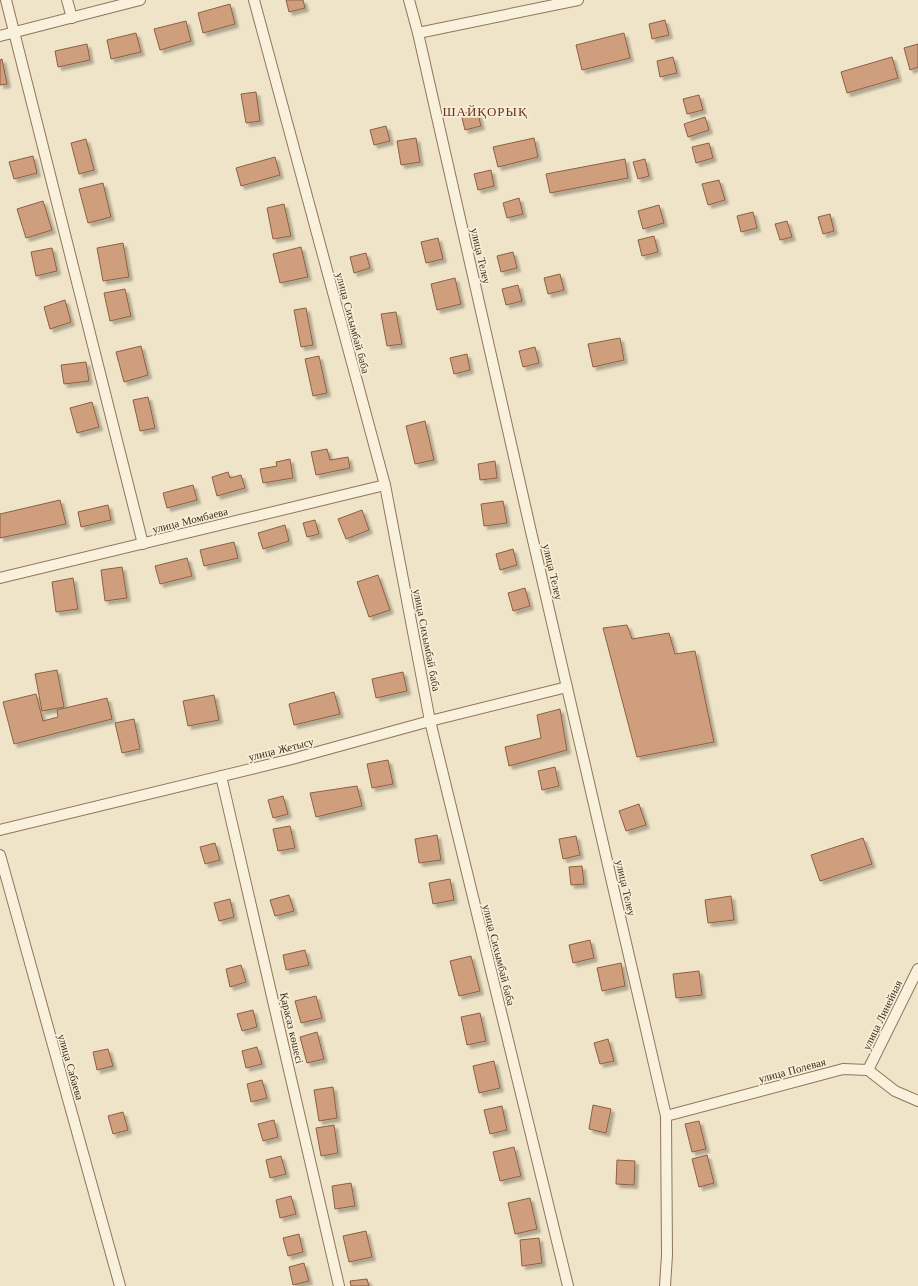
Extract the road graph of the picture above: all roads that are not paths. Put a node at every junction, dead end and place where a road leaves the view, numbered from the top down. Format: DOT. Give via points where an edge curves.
graph roads {
  1 [pos="6,0"];
  2 [pos="67,0"];
  3 [pos="140,0"];
  4 [pos="254,0"];
  5 [pos="409,0"];
  6 [pos="578,0"];
  7 [pos="72,18"];
  8 [pos="14,33"];
  9 [pos="418,33"];
  10 [pos="0,36"];
  11 [pos="385,485"];
  12 [pos="142,544"];
  13 [pos="0,578"];
  14 [pos="567,687"];
  15 [pos="430,721"];
  16 [pos="221,776"];
  17 [pos="0,830"];
  18 [pos="0,855"];
  19 [pos="918,969"];
  20 [pos="868,1070"];
  21 [pos="918,1101"];
  22 [pos="666,1116"];
  23 [pos="120,1286"];
  24 [pos="339,1286"];
  25 [pos="568,1286"];
  26 [pos="665,1286"];
  1 -- 8 [label="street"];
  2 -- 7 [label="street"];
  3 -- 7 [label="street"];
  4 -- 11 [label="street, улица Сихымбай баба"];
  5 -- 9 [label="street, улица Телеу"];
  6 -- 9 [label="street"];
  7 -- 8 [label="street"];
  8 -- 10 [label="street"];
  8 -- 12 [label="street"];
  9 -- 14 [label="street, улица Телеу"];
  11 -- 12 [label="street, улица Момбаева"];
  11 -- 15 [label="street, улица Сихымбай баба"];
  12 -- 13 [label="street, улица Момбаева"];
  14 -- 15 [label="street, улица Жетысу"];
  14 -- 22 [label="street, улица Телеу"];
  15 -- 16 [label="street, улица Жетысу"];
  15 -- 25 [label="street, улица Сихымбай баба"];
  16 -- 17 [label="street, улица Жетысу"];
  16 -- 24 [label="street, Қарасаз көшесі"];
  18 -- 23 [label="street, улица Сабаева"];
  19 -- 20 [label="street, улица Линейная"];
  20 -- 21 [label="street" via="895,1091"];
  20 -- 22 [label="street, улица Полевая" via="843,1069"];
  22 -- 26 [label="street, улица Телеу"];
}
